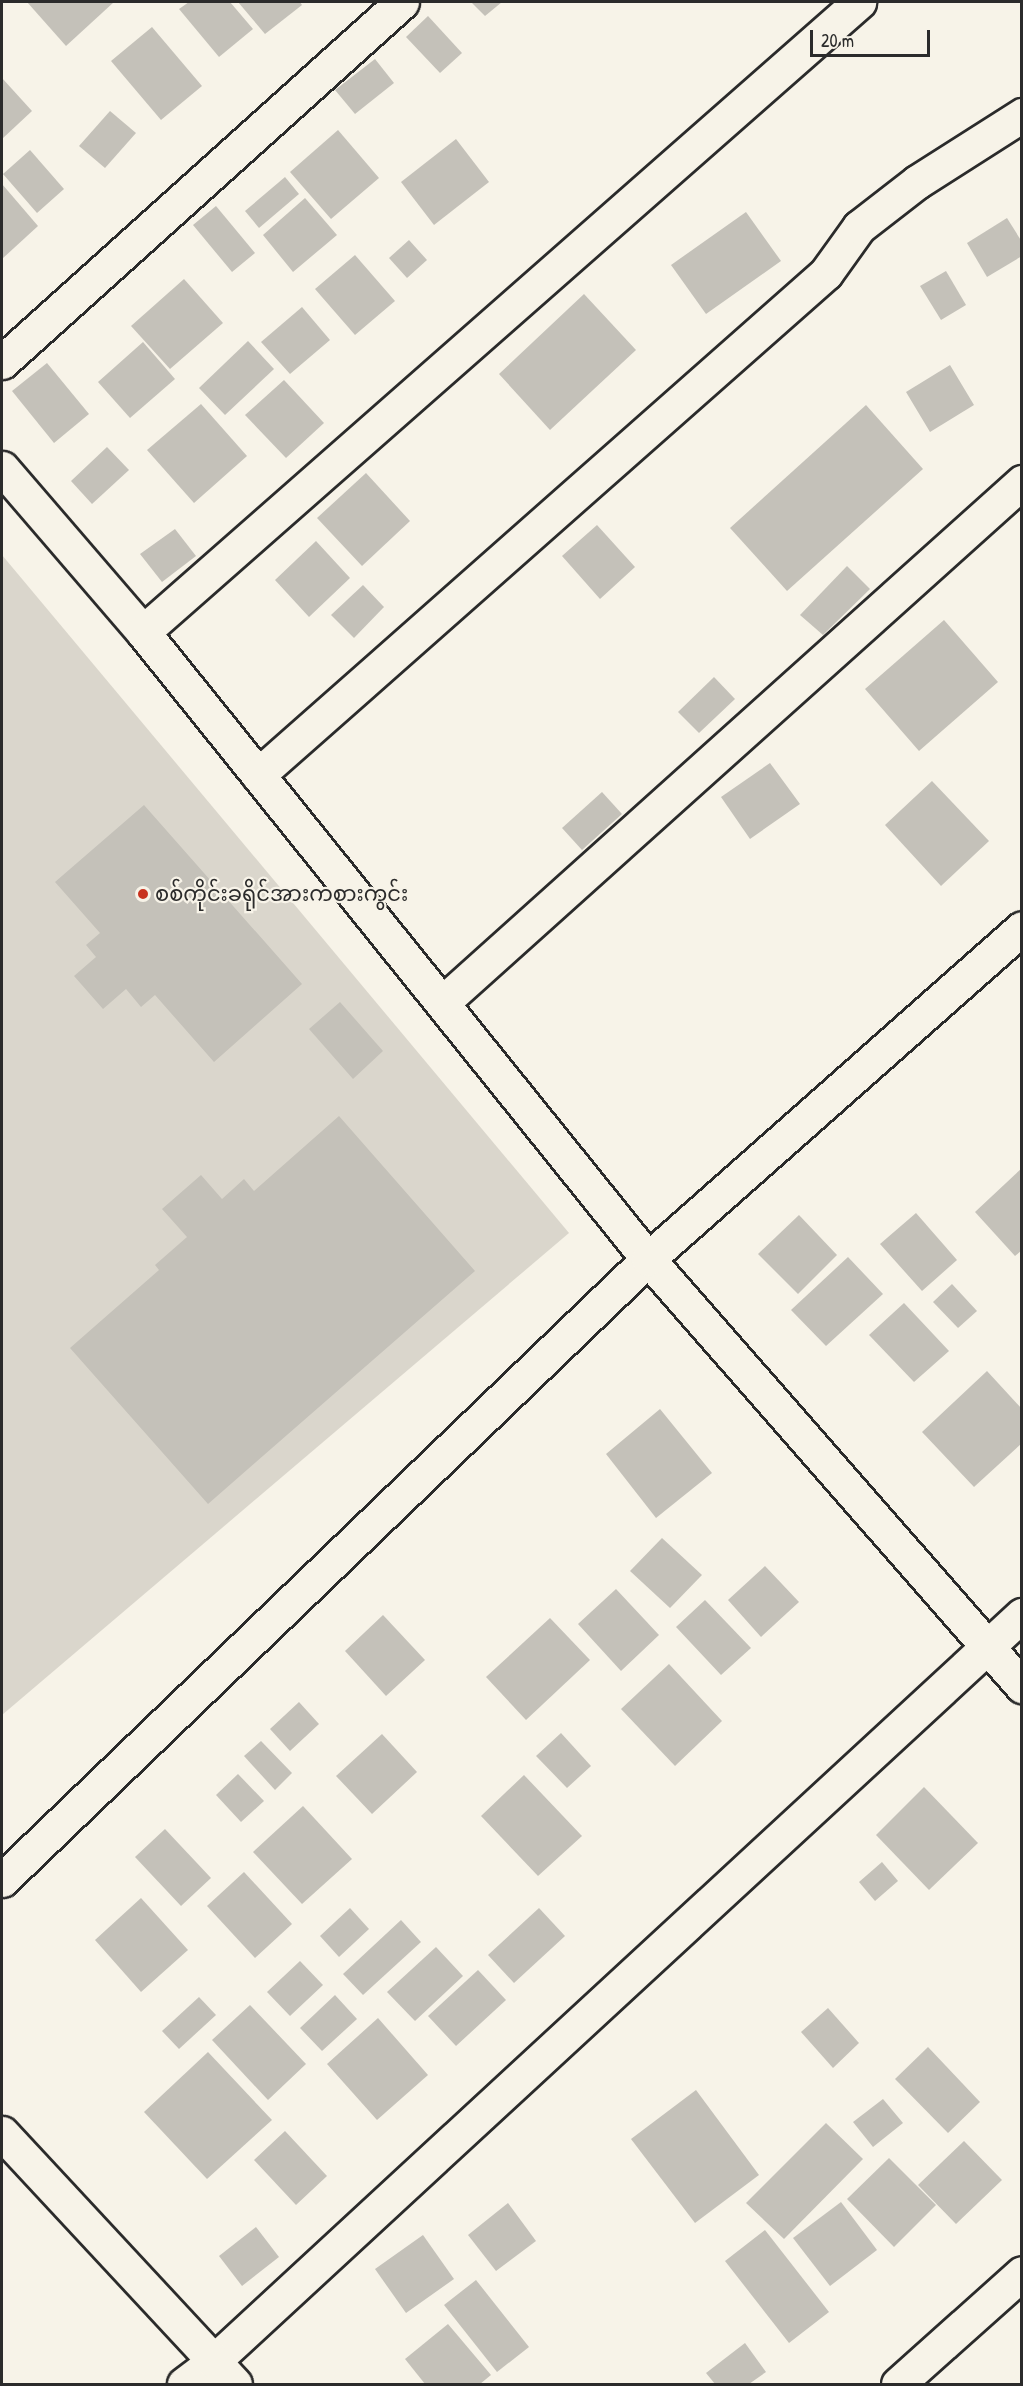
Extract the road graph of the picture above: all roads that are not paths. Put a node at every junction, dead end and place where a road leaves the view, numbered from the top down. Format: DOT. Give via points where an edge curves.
graph roads {
  1 [pos="402,2"];
  2 [pos="860,2"];
  3 [pos="1022,115"];
  4 [pos="2,362"];
  5 [pos="2,468"];
  6 [pos="1022,482"];
  7 [pos="143,632"];
  8 [pos="258,776"];
  9 [pos="1022,928"];
  10 [pos="442,1003"];
  11 [pos="648,1259"];
  12 [pos="1022,1615"];
  13 [pos="985,1646"];
  14 [pos="1022,1686"];
  15 [pos="2,1880"];
  16 [pos="2,2133"];
  17 [pos="1022,2273"];
  18 [pos="225,2373"];
  19 [pos="184,2385"];
  20 [pos="898,2385"];
  1 -- 4 [label="street"];
  2 -- 7 [label="street"];
  3 -- 8 [label="street" via="917,182 859,227 826,273"];
  5 -- 7 [label="street"];
  6 -- 10 [label="street"];
  7 -- 8 [label="street"];
  8 -- 10 [label="street"];
  9 -- 11 [label="street"];
  10 -- 11 [label="street"];
  11 -- 13 [label="street"];
  11 -- 15 [label="street"];
  12 -- 13 [label="street"];
  13 -- 14 [label="street"];
  13 -- 18 [label="street"];
  16 -- 18 [label="street"];
  17 -- 20 [label="street"];
  18 -- 19 [label="street"];
}
